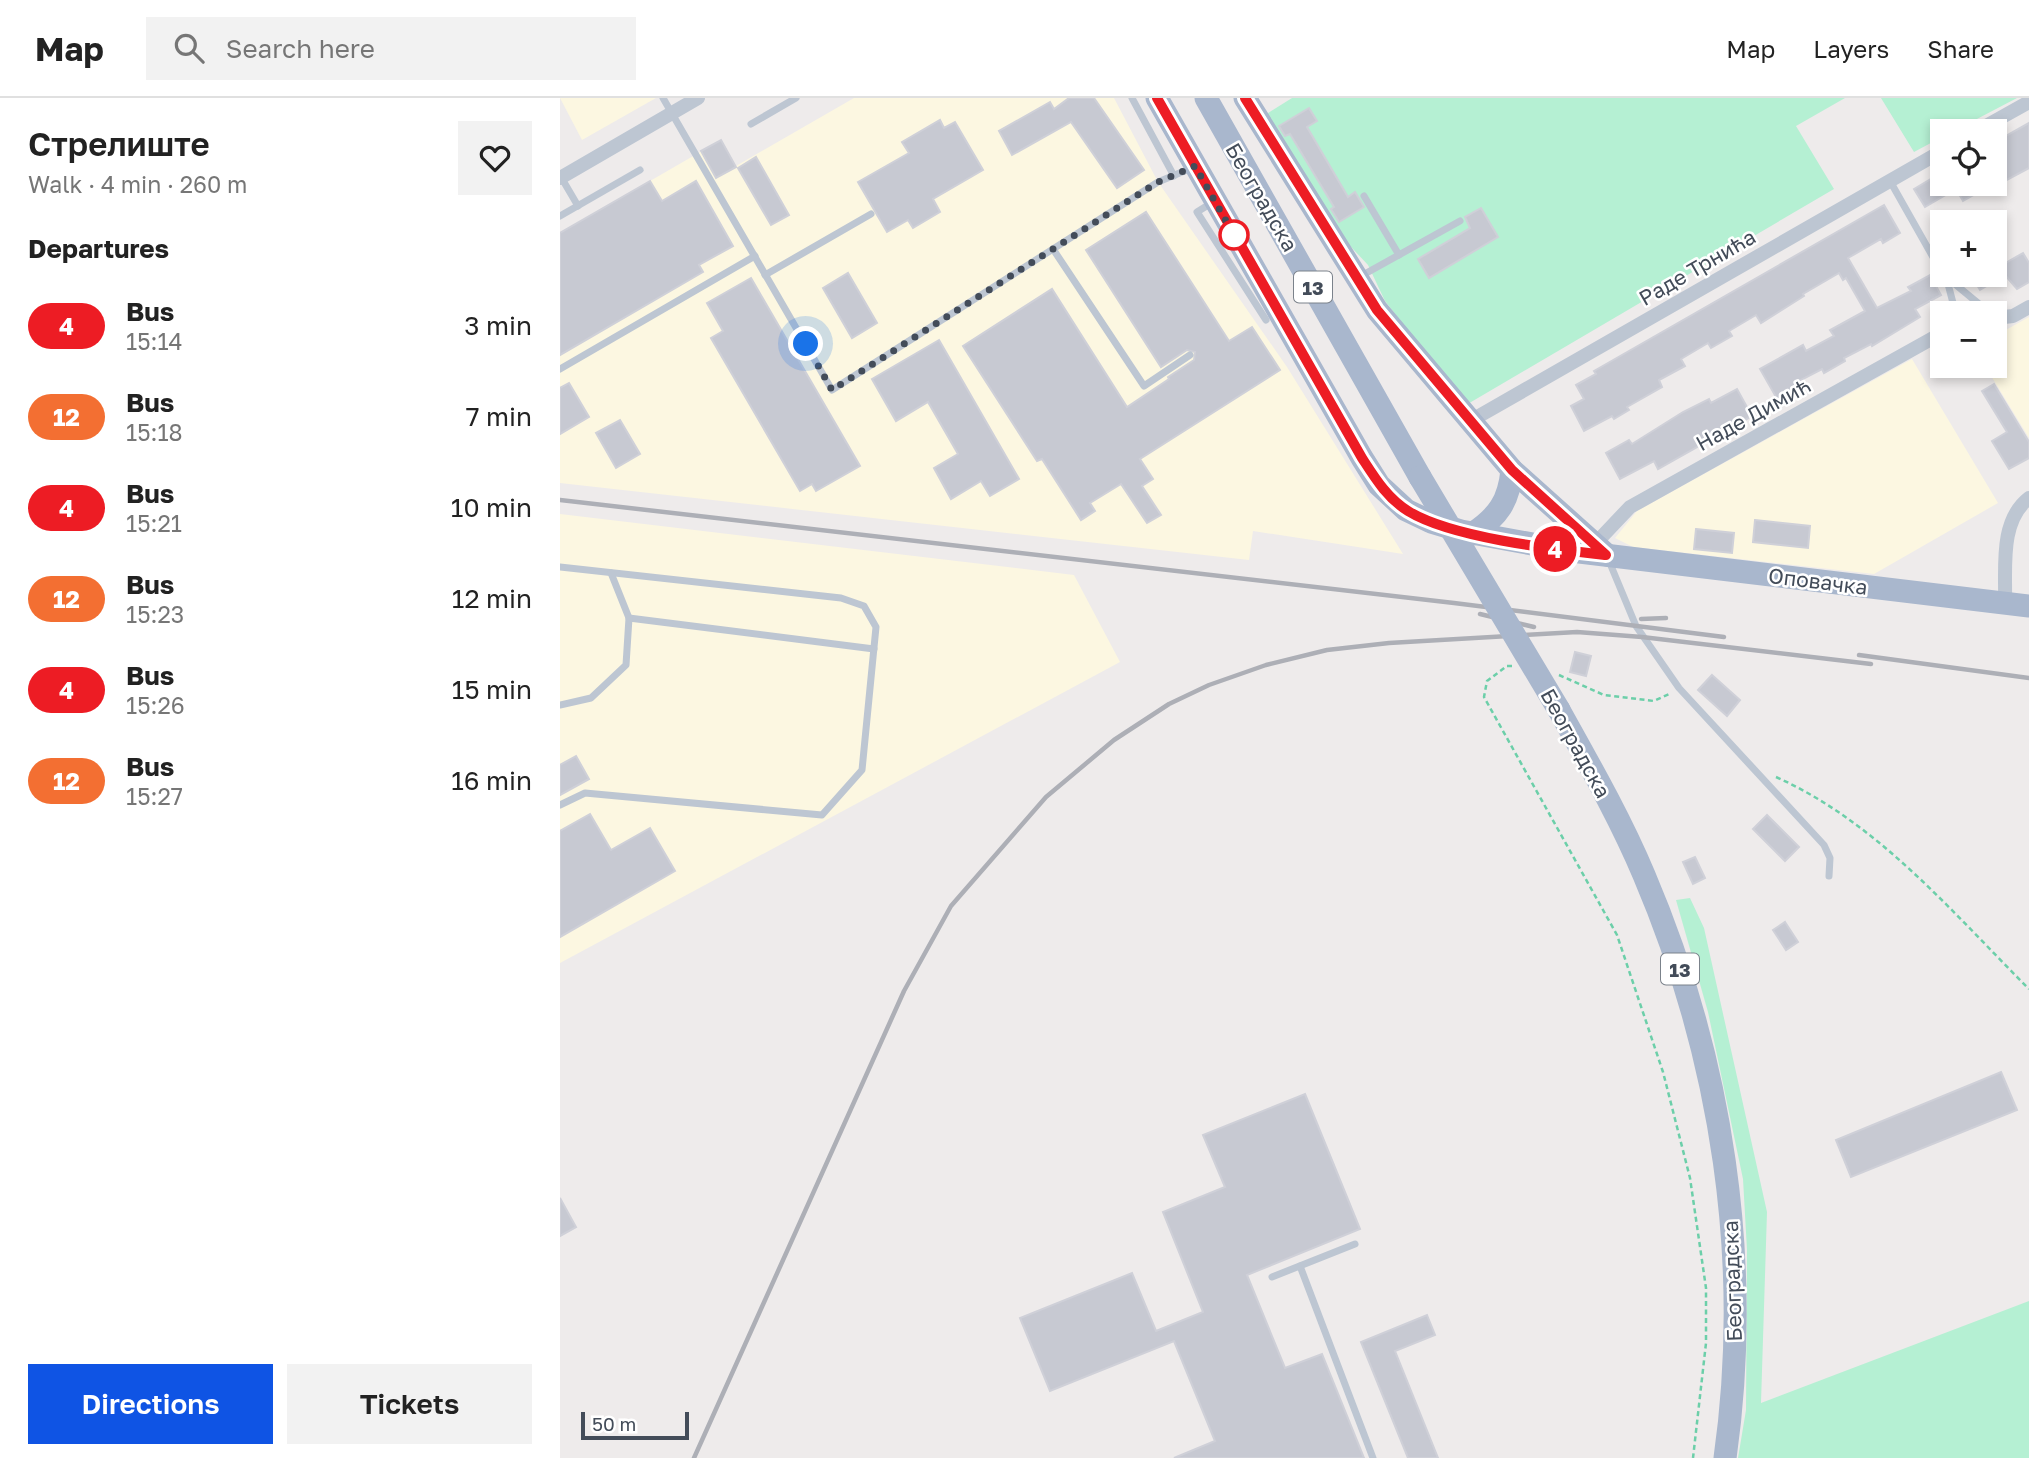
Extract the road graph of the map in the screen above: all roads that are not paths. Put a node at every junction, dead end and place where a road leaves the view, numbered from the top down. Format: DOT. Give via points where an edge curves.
graph roads {
  1 [pos="663,98"];
  2 [pos="698,98"];
  3 [pos="796,98"];
  4 [pos="1132,98"];
  5 [pos="1157,98"];
  6 [pos="1206,98"];
  7 [pos="1245,98"];
  8 [pos="2029,102"];
  9 [pos="672,113"];
  10 [pos="1999,119"];
  11 [pos="751,124"];
  12 [pos="1930,158"];
  13 [pos="640,170"];
  14 [pos="1184,171"];
  15 [pos="561,177"];
  16 [pos="1891,181"];
  17 [pos="1364,196"];
  18 [pos="1215,201"];
  19 [pos="578,206"];
  20 [pos="871,214"];
  21 [pos="560,216"];
  22 [pos="1460,220"];
  23 [pos="1053,249"];
  24 [pos="1930,251"];
  25 [pos="1399,255"];
  26 [pos="755,257"];
  27 [pos="765,275"];
  28 [pos="1357,279"];
  29 [pos="1958,287"];
  30 [pos="1975,301"];
  31 [pos="2029,307"];
  32 [pos="2007,317"];
  33 [pos="1266,320"];
  34 [pos="1930,340"];
  35 [pos="1190,355"];
  36 [pos="560,369"];
  37 [pos="1472,420"];
  38 [pos="1512,470"];
  39 [pos="2029,498"];
  40 [pos="1472,534"];
  41 [pos="1600,550"];
  42 [pos="560,567"];
  43 [pos="611,573"];
  44 [pos="2006,603"];
  45 [pos="2029,606"];
  46 [pos="629,618"];
  47 [pos="874,649"];
  48 [pos="560,705"];
  49 [pos="560,806"];
  50 [pos="1829,876"];
  51 [pos="1355,1244"];
  52 [pos="1300,1266"];
  53 [pos="1272,1277"];
  54 [pos="1373,1458"];
  55 [pos="1725,1458"];
  1 -- 9 [label="lane"];
  2 -- 9 [label="street"];
  3 -- 11 [label="lane"];
  4 -- 14 [label="lane"];
  5 -- 14 [label="main road, 13"];
  6 -- 55 [label="main road, Београдска / 13, bridge" via="1420,477 1559,710 1644,874 1686,988 1707,1065 1723,1153 1733,1249 1734,1347"];
  7 -- 28 [label="main road, 13"];
  8 -- 10 [label="street"];
  9 -- 15 [label="street"];
  9 -- 26 [label="lane"];
  12 -- 16 [label="street, Раде Трнића"];
  13 -- 19 [label="lane"];
  14 -- 18 [label="main road, 13"];
  14 -- 23 [label="lane" via="1158,182"];
  15 -- 19 [label="lane"];
  16 -- 24 [label="lane"];
  16 -- 37 [label="street, Раде Трнића"];
  17 -- 25 [label="lane"];
  18 -- 33 [label="lane" via="1197,212"];
  18 -- 40 [label="main road, 13" via="1380,485 1406,510"];
  19 -- 21 [label="lane"];
  20 -- 27 [label="lane"];
  22 -- 25 [label="lane"];
  23 -- 27 [label="lane" via="832,390"];
  23 -- 35 [label="lane" via="1144,386"];
  25 -- 28 [label="lane"];
  26 -- 27 [label="lane"];
  26 -- 36 [label="lane"];
  28 -- 37 [label="main road, 13" via="1377,310"];
  29 -- 30 [label="lane"];
  31 -- 32 [label="street"];
  34 -- 41 [label="street, Наде Димић" via="1630,507"];
  37 -- 38 [label="main road, 13"];
  38 -- 40 [label="main road" via="1506,502"];
  38 -- 41 [label="main road, 13"];
  39 -- 44 [label="street" via="2013,516 2007,540"];
  40 -- 41 [label="main road, 13"];
  41 -- 44 [label="main road, Оповачка / 13"];
  41 -- 50 [label="lane" via="1636,626 1679,688 1824,845 1830,858"];
  42 -- 43 [label="lane"];
  43 -- 46 [label="lane"];
  43 -- 47 [label="lane" via="841,598 864,606 876,627"];
  44 -- 45 [label="main road, Оповачка / 13"];
  46 -- 47 [label="lane"];
  46 -- 48 [label="lane" via="626,665 590,698"];
  47 -- 49 [label="lane" via="862,770 822,815 585,793"];
  51 -- 52 [label="lane"];
  52 -- 53 [label="lane"];
  52 -- 54 [label="lane"];
}
